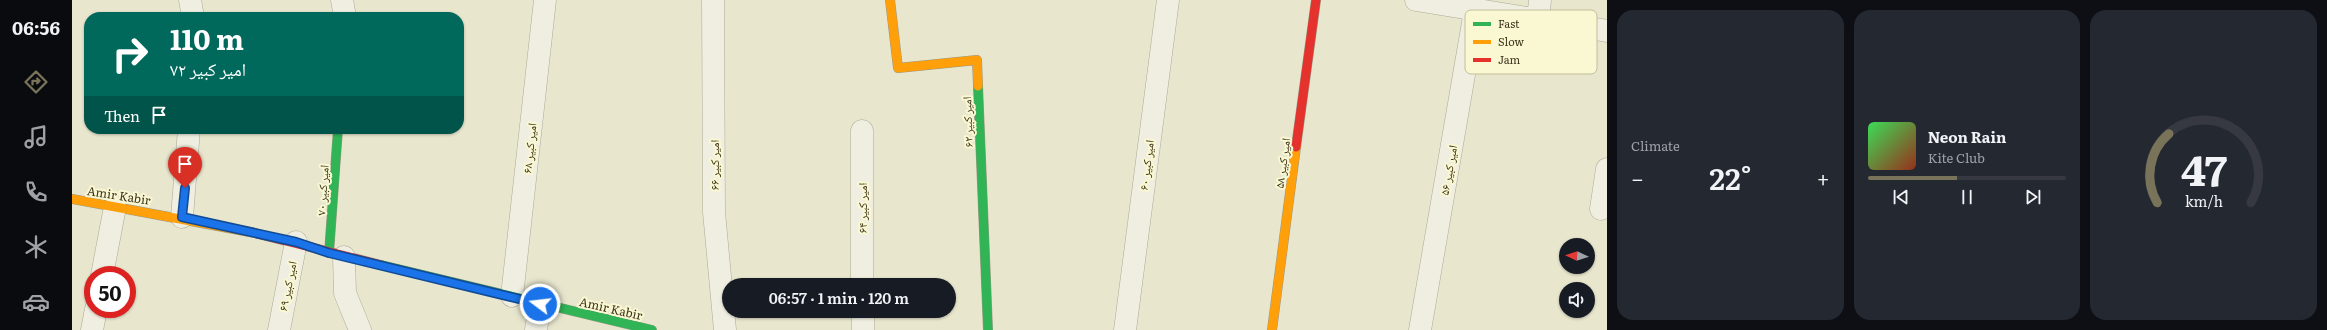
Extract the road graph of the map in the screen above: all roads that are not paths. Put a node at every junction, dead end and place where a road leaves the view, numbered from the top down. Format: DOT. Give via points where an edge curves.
graph roads {
  1 [pos="190,0"];
  2 [pos="342,0"];
  3 [pos="545,0"];
  4 [pos="713,0"];
  5 [pos="890,0"];
  6 [pos="1168,0"];
  7 [pos="1316,0"];
  8 [pos="1416,0"];
  9 [pos="1470,10"];
  10 [pos="192,12"];
  11 [pos="344,12"];
  12 [pos="1597,28"];
  13 [pos="1607,31"];
  14 [pos="1465,69"];
  15 [pos="862,131"];
  16 [pos="189,134"];
  17 [pos="338,134"];
  18 [pos="1607,170"];
  19 [pos="72,199"];
  20 [pos="115,207"];
  21 [pos="1601,209"];
  22 [pos="182,217"];
  23 [pos="296,242"];
  24 [pos="336,255"];
  25 [pos="104,266"];
  26 [pos="862,278"];
  27 [pos="512,296"];
  28 [pos="540,304"];
  29 [pos="94,318"];
  30 [pos="862,318"];
  31 [pos="92,330"];
  32 [pos="279,330"];
  33 [pos="360,330"];
  34 [pos="536,330"];
  35 [pos="652,330"];
  36 [pos="725,330"];
  37 [pos="863,330"];
  38 [pos="988,330"];
  39 [pos="1125,330"];
  40 [pos="1272,330"];
  41 [pos="1420,330"];
  1 -- 10 [label="street"];
  2 -- 11 [label="street"];
  3 -- 27 [label="street, امیر کبیر ۶۸"];
  4 -- 36 [label="street, امیر کبیر ۶۶" via="714,212"];
  5 -- 38 [label="street, امیر کبیر ۶۲" via="898,68 977,60"];
  6 -- 39 [label="street, امیر کبیر ۶۰"];
  7 -- 40 [label="street, امیر کبیر ۵۸"];
  8 -- 9 [label="street"];
  12 -- 13 [label="street"];
  14 -- 41 [label="street, امیر کبیر ۵۶"];
  15 -- 26 [label="street, امیر کبیر ۶۴"];
  16 -- 22 [label="street"];
  17 -- 24 [label="street, امیر کبیر ۷۰"];
  18 -- 21 [label="street"];
  19 -- 20 [label="street, Amir Kabir"];
  20 -- 22 [label="street, Amir Kabir"];
  20 -- 25 [label="street"];
  22 -- 23 [label="street, Amir Kabir"];
  23 -- 24 [label="street, Amir Kabir"];
  23 -- 32 [label="street, امیر کبیر ۶۹"];
  24 -- 27 [label="street, Amir Kabir"];
  24 -- 33 [label="street" via="345,293"];
  27 -- 28 [label="street, Amir Kabir"];
  28 -- 34 [label="street"];
  28 -- 35 [label="street, Amir Kabir"];
  29 -- 31 [label="street"];
  30 -- 37 [label="street"];
}
